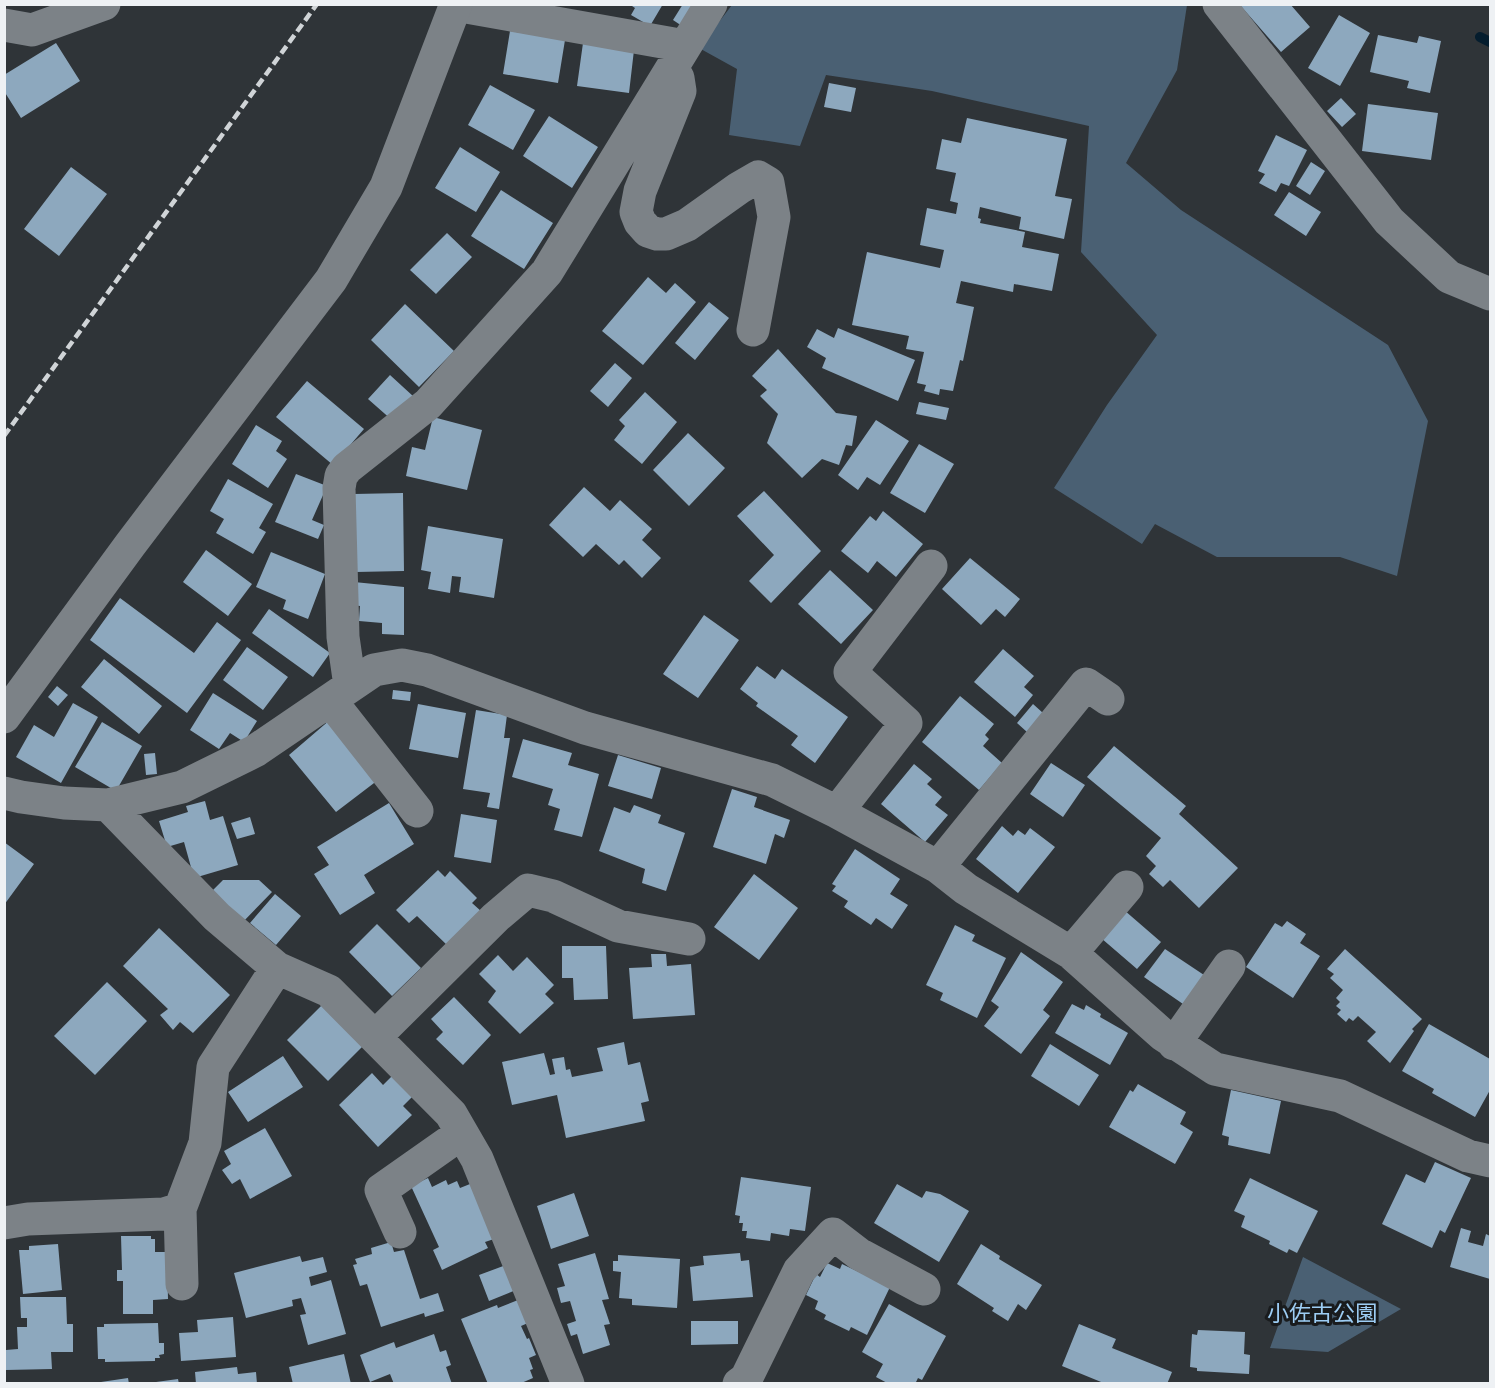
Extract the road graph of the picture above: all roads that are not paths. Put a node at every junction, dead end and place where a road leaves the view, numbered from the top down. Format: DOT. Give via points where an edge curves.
graph roads {
  1 [pos="104,4"];
  2 [pos="711,4"];
  3 [pos="1219,4"];
  4 [pos="455,5"];
  5 [pos="4,25"];
  6 [pos="678,57"];
  7 [pos="1491,294"];
  8 [pos="753,330"];
  9 [pos="931,566"];
  10 [pos="340,693"];
  11 [pos="1108,699"];
  12 [pos="4,717"];
  13 [pos="4,793"];
  14 [pos="108,806"];
  15 [pos="417,810"];
  16 [pos="837,812"];
  17 [pos="938,867"];
  18 [pos="1127,887"];
  19 [pos="689,939"];
  20 [pos="1071,953"];
  21 [pos="1229,966"];
  22 [pos="277,968"];
  23 [pos="375,1037"];
  24 [pos="1174,1044"];
  25 [pos="462,1133"];
  26 [pos="1491,1161"];
  27 [pos="180,1209"];
  28 [pos="4,1223"];
  29 [pos="400,1232"];
  30 [pos="182,1284"];
  31 [pos="924,1289"];
  32 [pos="568,1383"];
  33 [pos="739,1383"];
  1 -- 5 [label="street" via="32,30"];
  2 -- 6 [label="street"];
  3 -- 7 [label="street" via="1389,221 1449,277"];
  4 -- 6 [label="street"];
  4 -- 12 [label="street" via="386,187 332,280"];
  6 -- 8 [label="street" via="680,91 640,191 636,212 648,231 666,234 687,225 758,177 768,183 774,217"];
  6 -- 10 [label="street" via="547,272 428,404 341,476"];
  9 -- 16 [label="street" via="850,672 906,723"];
  10 -- 14 [label="street" via="255,751 217,771 182,787"];
  10 -- 15 [label="street"];
  10 -- 16 [label="street" via="374,670 402,665 427,670 585,728 772,780"];
  11 -- 17 [label="street" via="1086,684"];
  13 -- 14 [label="street"];
  14 -- 22 [label="street" via="217,917"];
  16 -- 17 [label="street"];
  17 -- 20 [label="street" via="966,889"];
  18 -- 20 [label="street"];
  19 -- 23 [label="street" via="618,926 553,896 528,890"];
  20 -- 24 [label="street"];
  21 -- 24 [label="street"];
  22 -- 23 [label="street" via="329,991"];
  22 -- 27 [label="street" via="213,1068 205,1143"];
  23 -- 25 [label="street" via="451,1114"];
  24 -- 26 [label="street" via="1215,1069 1340,1096 1468,1156"];
  25 -- 29 [label="street" via="381,1191"];
  25 -- 32 [label="street" via="477,1159"];
  27 -- 28 [label="street" via="164,1214"];
  27 -- 30 [label="street"];
  31 -- 33 [label="street" via="860,1254 833,1234 799,1271 746,1379"];
}
